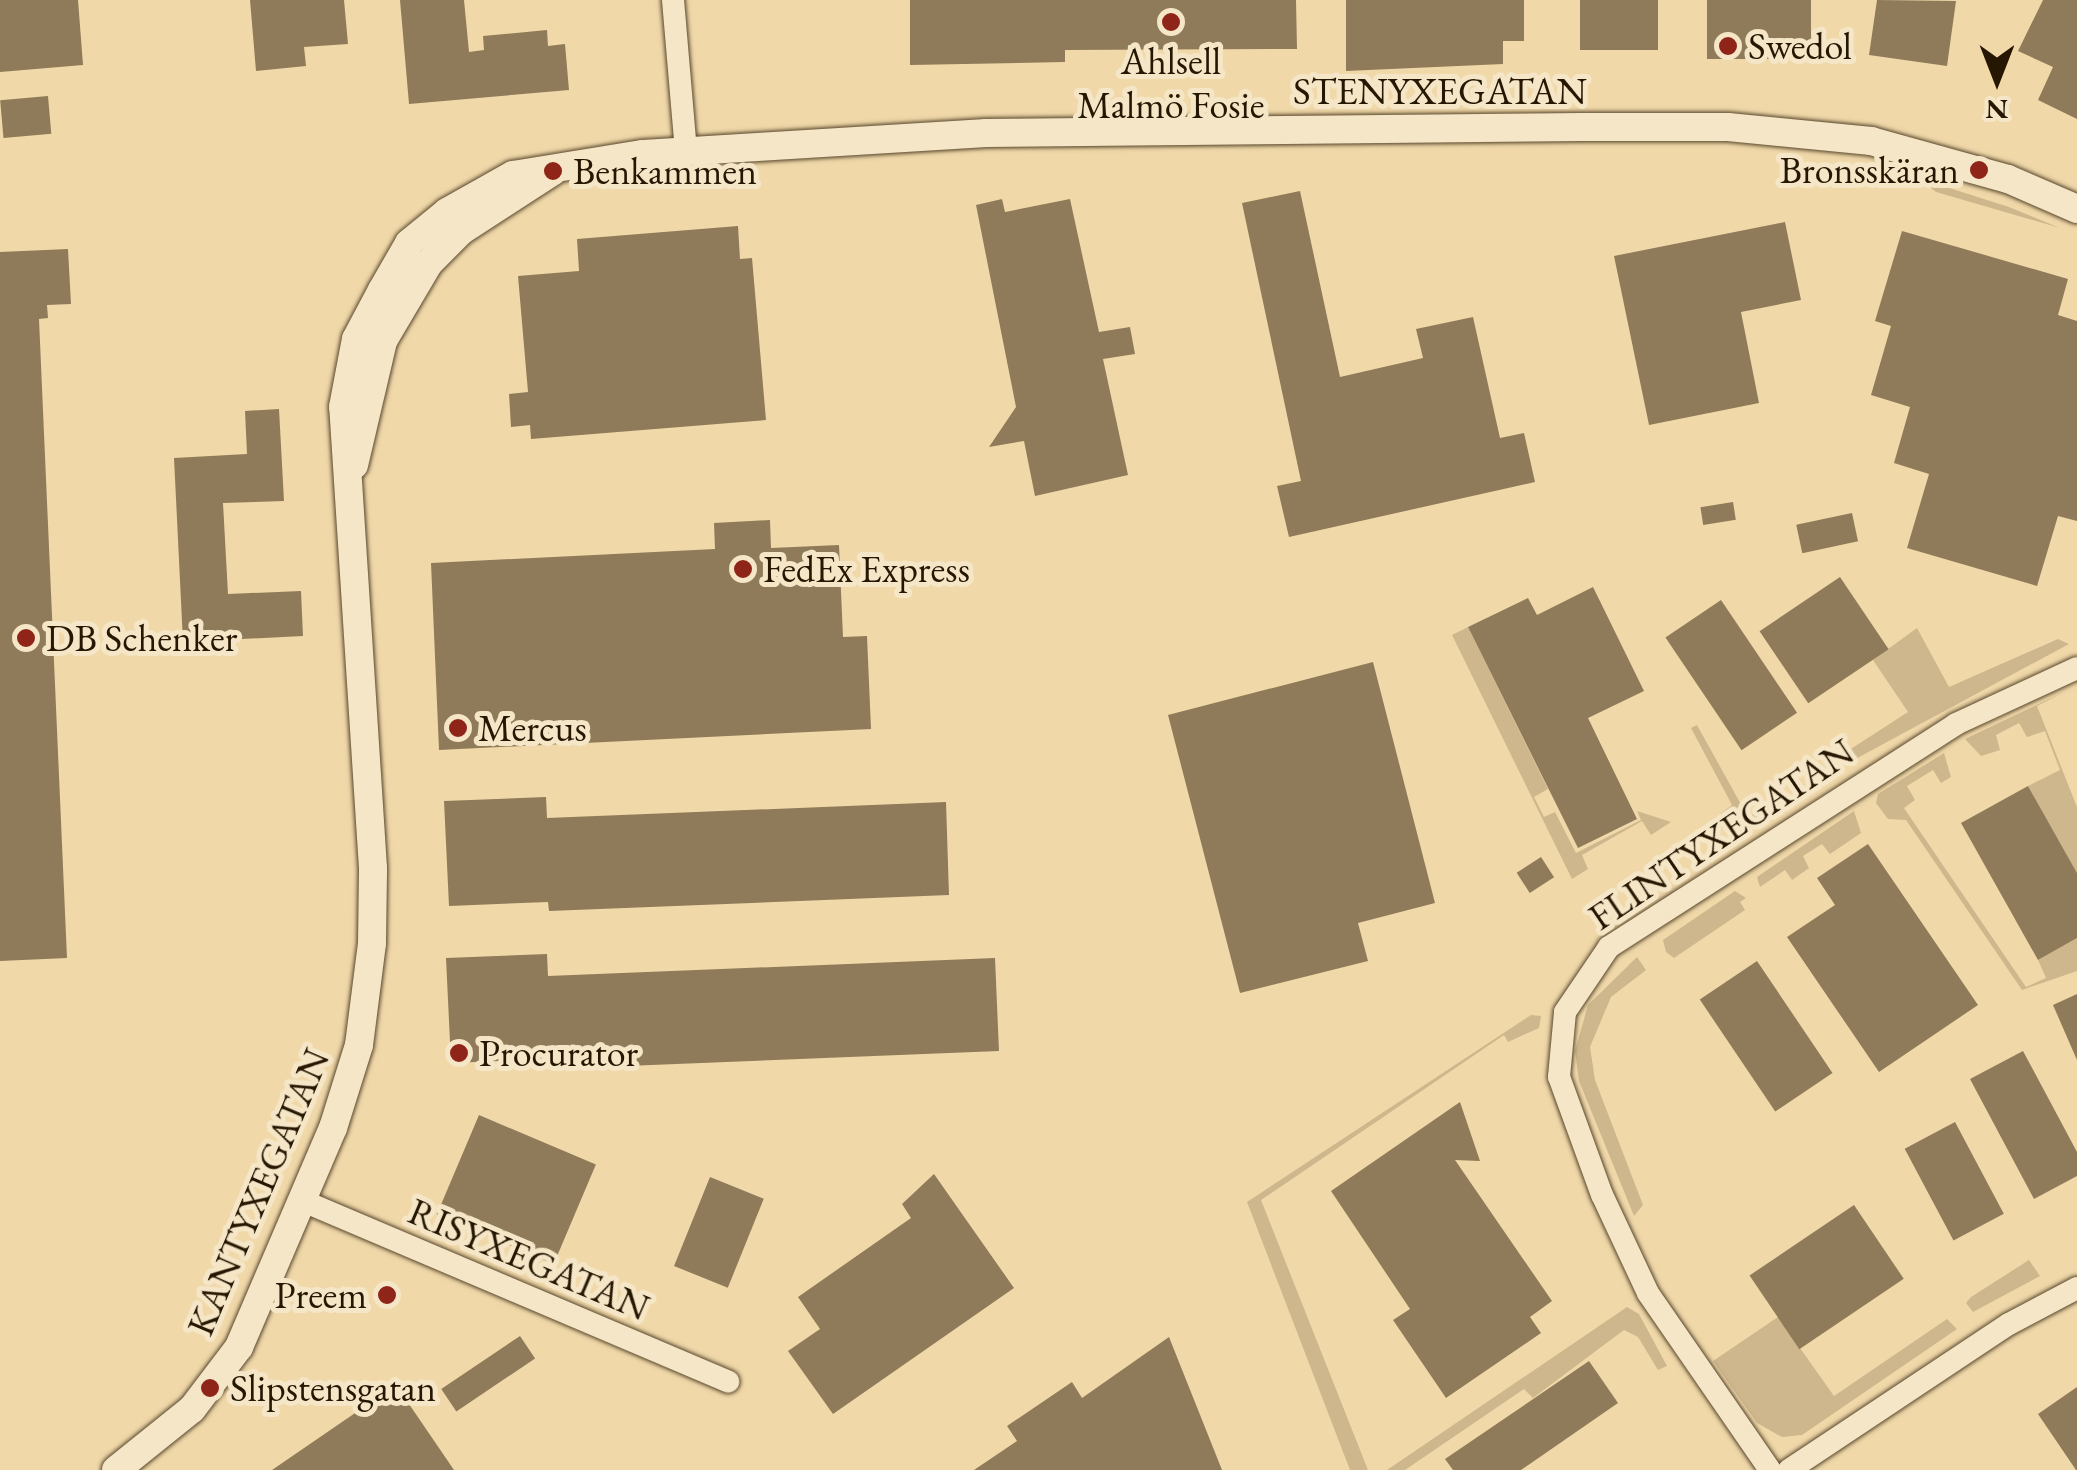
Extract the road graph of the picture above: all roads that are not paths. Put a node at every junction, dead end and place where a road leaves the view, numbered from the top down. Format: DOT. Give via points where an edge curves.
graph roads {
  1 [pos="673,0"];
  2 [pos="686,151"];
  3 [pos="2077,209"];
  4 [pos="419,253"];
  5 [pos="2077,668"];
  6 [pos="303,1201"];
  7 [pos="2077,1288"];
  8 [pos="728,1381"];
  9 [pos="116,1470"];
  10 [pos="1770,1470"];
  11 [pos="1788,1470"];
  1 -- 2 [label="street"];
  2 -- 3 [label="street, STENYXEGATAN" via="986,133 1728,128 1885,144 2008,179"];
  2 -- 4 [label="street, STENYXEGATAN" via="554,172"];
  4 -- 6 [label="street, KANTYXEGATAN" via="356,340 342,424 351,475 372,943 360,1045"];
  5 -- 10 [label="street, FLINTYXEGATAN" via="1940,734 1608,947 1565,1012 1560,1077 1602,1195 1648,1293"];
  6 -- 8 [label="street, RISYXEGATAN"];
  6 -- 9 [label="street, KANTYXEGATAN" via="255,1314 220,1376 152,1447"];
  7 -- 11 [label="street" via="2009,1324"];
}
